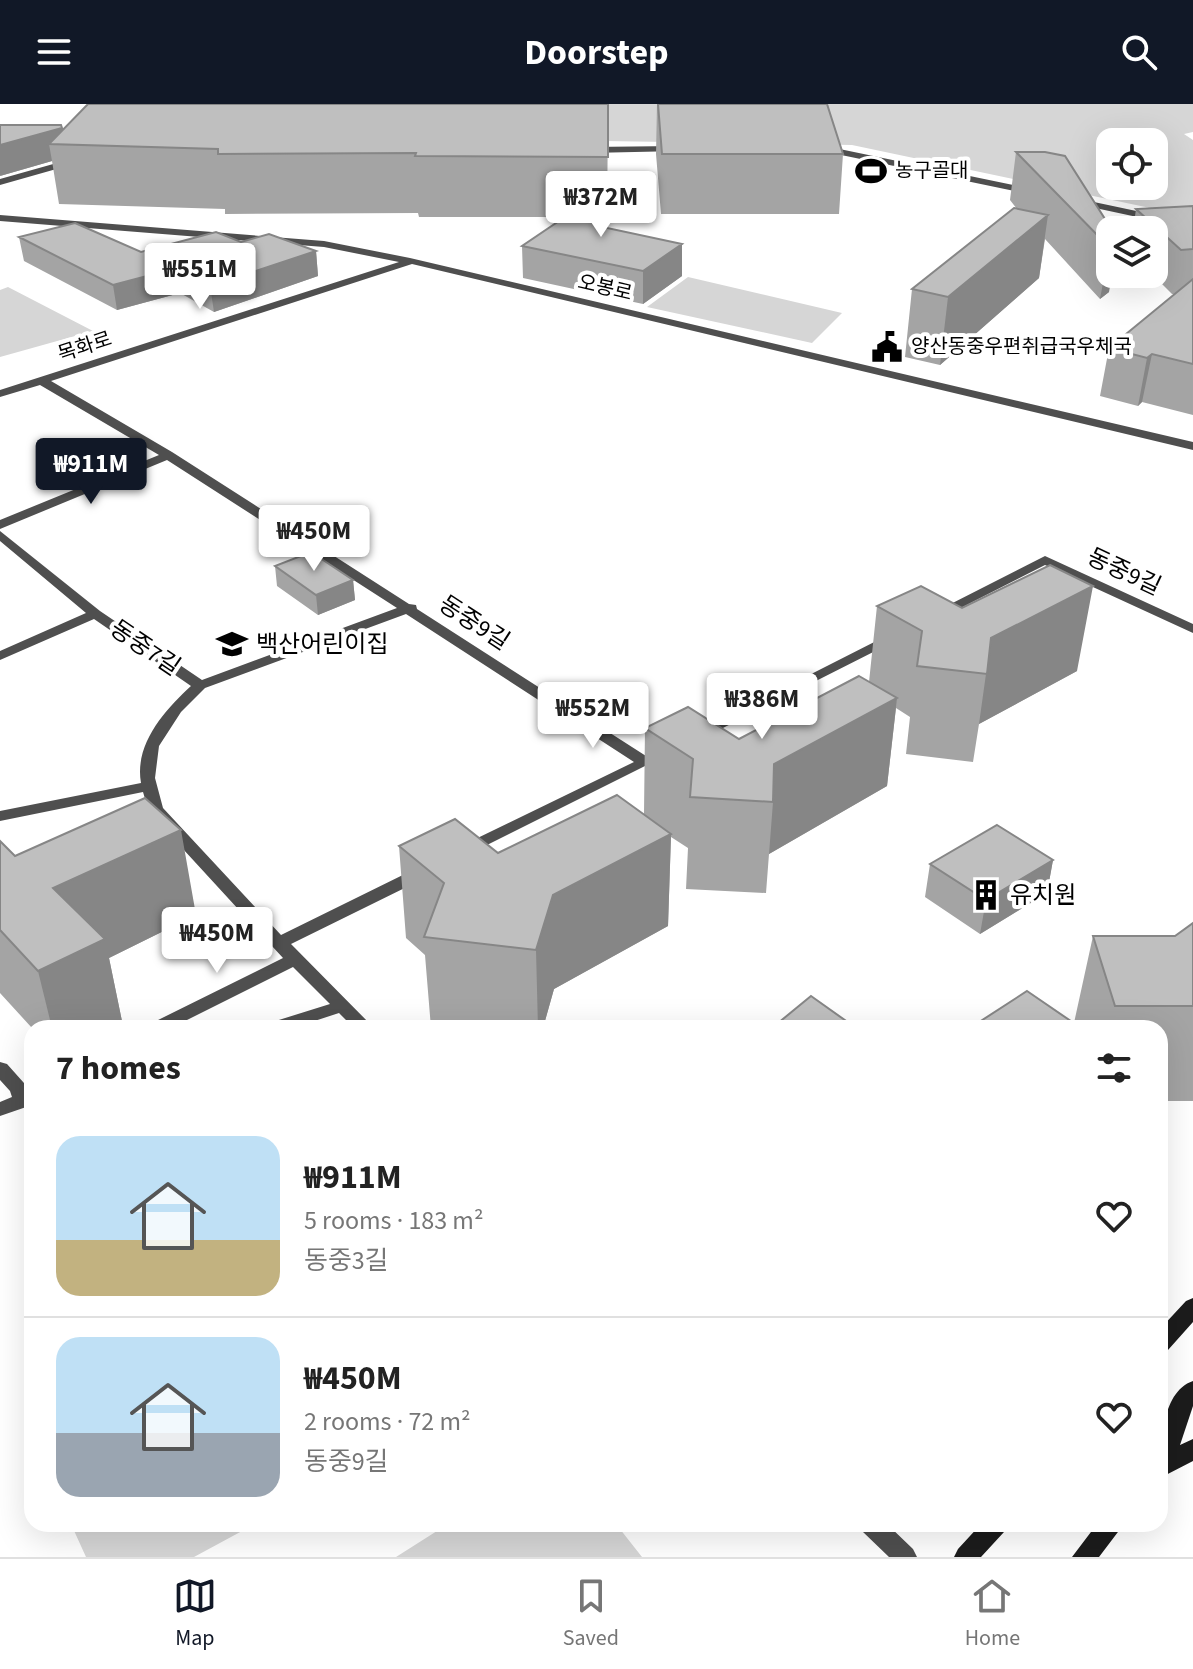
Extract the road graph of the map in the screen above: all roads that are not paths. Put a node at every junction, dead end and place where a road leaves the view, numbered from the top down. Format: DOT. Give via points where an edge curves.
graph roads {
  1 [pos="812,148"];
  2 [pos="687,149"];
  3 [pos="577,150"];
  4 [pos="78,160"];
  5 [pos="0,182"];
  6 [pos="1051,196"];
  7 [pos="1065,199"];
  8 [pos="0,218"];
  9 [pos="27,220"];
  10 [pos="1193,226"];
  11 [pos="0,228"];
  12 [pos="410,261"];
  13 [pos="42,381"];
  14 [pos="0,394"];
  15 [pos="1193,446"];
  16 [pos="168,455"];
  17 [pos="0,525"];
  18 [pos="0,535"];
  19 [pos="411,608"];
  20 [pos="95,614"];
  21 [pos="921,623"];
  22 [pos="1193,629"];
  23 [pos="907,630"];
  24 [pos="0,656"];
  25 [pos="200,685"];
  26 [pos="686,741"];
  27 [pos="672,748"];
  28 [pos="645,762"];
  29 [pos="149,786"];
  30 [pos="0,816"];
  31 [pos="279,943"];
  32 [pos="295,959"];
  33 [pos="343,1006"];
  34 [pos="172,1020"];
  35 [pos="298,1020"];
  36 [pos="357,1020"];
  37 [pos="0,1069"];
  38 [pos="24,1091"];
  39 [pos="24,1094"];
  40 [pos="0,1109"];
  41 [pos="1193,1307"];
  42 [pos="1168,1335"];
  43 [pos="1193,1390"];
  44 [pos="1168,1445"];
  45 [pos="1193,1449"];
  46 [pos="1168,1463"];
  47 [pos="879,1532"];
  48 [pos="989,1532"];
  49 [pos="1105,1532"];
  50 [pos="905,1557"];
  51 [pos="966,1557"];
  52 [pos="1084,1557"];
  1 -- 6 [label="street"];
  2 -- 3 [label="street"];
  4 -- 5 [label="street"];
  7 -- 10 [label="street"];
  8 -- 9 [label="street, 오봉로"];
  9 -- 11 [label="street"];
  9 -- 12 [label="street, 오봉로" via="324,244"];
  12 -- 13 [label="street, 목화로"];
  12 -- 15 [label="street, 오봉로"];
  13 -- 14 [label="street, 목화로"];
  13 -- 16 [label="street, 동중9길"];
  16 -- 17 [label="street"];
  16 -- 19 [label="street, 동중9길"];
  18 -- 20 [label="street, 동중7길"];
  19 -- 25 [label="street"];
  19 -- 28 [label="street, 동중9길"];
  20 -- 24 [label="street"];
  20 -- 25 [label="street, 동중7길"];
  21 -- 22 [label="street, 동중9길" via="1045,560"];
  23 -- 26 [label="street"];
  25 -- 29 [label="street, 동중7길" via="175,709 151,746"];
  27 -- 28 [label="street"];
  28 -- 31 [label="street"];
  29 -- 30 [label="street"];
  29 -- 31 [label="street, 동중7길" via="155,809"];
  31 -- 32 [label="street, 동중7길"];
  32 -- 33 [label="street, 동중7길"];
  32 -- 34 [label="street"];
  33 -- 35 [label="street"];
  33 -- 36 [label="street, 동중7길"];
  37 -- 38 [label="street"];
  39 -- 40 [label="street"];
  41 -- 42 [label="main road"];
  43 -- 44 [label="main road" via="1184,1400"];
  45 -- 46 [label="main road"];
  47 -- 50 [label="street"];
  48 -- 51 [label="main road"];
  49 -- 52 [label="main road"];
}
